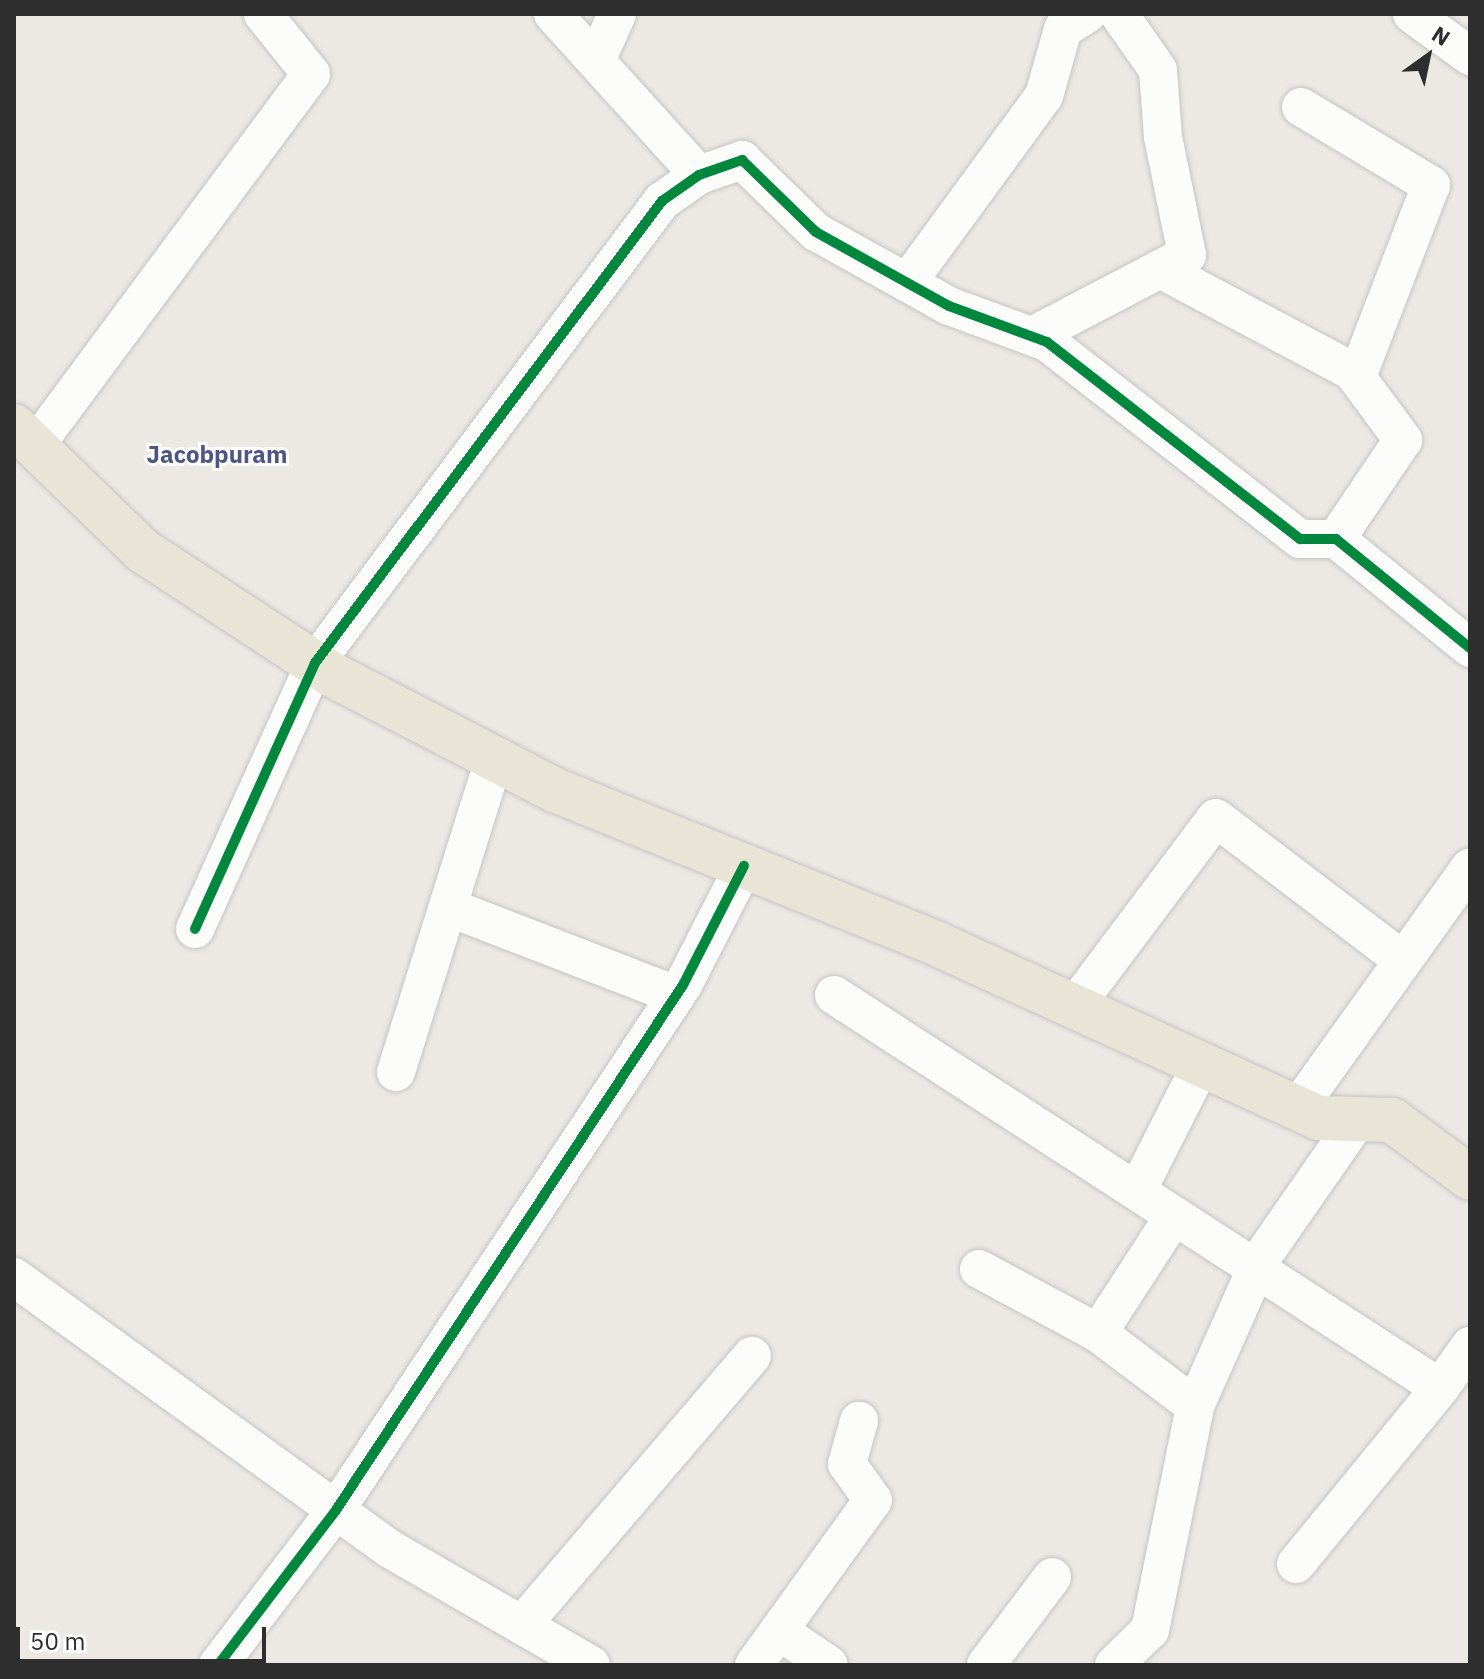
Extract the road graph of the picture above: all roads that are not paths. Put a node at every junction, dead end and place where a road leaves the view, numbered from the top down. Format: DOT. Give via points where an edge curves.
graph roads {
  1 [pos="263,14"];
  2 [pos="553,14"];
  3 [pos="617,14"];
  4 [pos="1087,14"];
  5 [pos="1119,14"];
  6 [pos="1412,14"];
  7 [pos="1470,56"];
  8 [pos="596,61"];
  9 [pos="1301,107"];
  10 [pos="699,175"];
  11 [pos="1160,269"];
  12 [pos="907,283"];
  13 [pos="1032,336"];
  14 [pos="1357,377"];
  15 [pos="24,436"];
  16 [pos="1336,539"];
  17 [pos="1470,648"];
  18 [pos="315,663"];
  19 [pos="494,759"];
  20 [pos="744,866"];
  21 [pos="1470,867"];
  22 [pos="448,907"];
  23 [pos="195,929"];
  24 [pos="1400,958"];
  25 [pos="676,995"];
  26 [pos="834,995"];
  27 [pos="1074,1007"];
  28 [pos="1201,1065"];
  29 [pos="396,1072"];
  30 [pos="1297,1109"];
  31 [pos="1358,1119"];
  32 [pos="1470,1178"];
  33 [pos="1137,1191"];
  34 [pos="1174,1216"];
  35 [pos="979,1269"];
  36 [pos="1255,1273"];
  37 [pos="14,1277"];
  38 [pos="1098,1333"];
  39 [pos="1470,1346"];
  40 [pos="752,1356"];
  41 [pos="1440,1388"];
  42 [pos="1195,1406"];
  43 [pos="859,1421"];
  44 [pos="336,1510"];
  45 [pos="1296,1564"];
  46 [pos="1052,1577"];
  47 [pos="522,1625"];
  48 [pos="779,1631"];
  49 [pos="218,1665"];
  50 [pos="591,1665"];
  51 [pos="754,1665"];
  52 [pos="829,1665"];
  53 [pos="986,1665"];
  54 [pos="1114,1665"];
  1 -- 15 [label="street" via="311,74"];
  2 -- 8 [label="street"];
  3 -- 8 [label="street"];
  4 -- 12 [label="street" via="1063,29 1044,96"];
  5 -- 11 [label="street" via="1158,70 1163,137 1187,255"];
  6 -- 7 [label="street"];
  8 -- 10 [label="street"];
  9 -- 14 [label="street" via="1431,185"];
  10 -- 12 [label="street" via="742,160 816,232"];
  10 -- 18 [label="street" via="662,201"];
  11 -- 13 [label="street"];
  11 -- 14 [label="street"];
  12 -- 13 [label="street"];
  13 -- 16 [label="street" via="1300,539"];
  14 -- 16 [label="street" via="1403,440"];
  15 -- 18 [label="main road" via="143,551"];
  16 -- 17 [label="street"];
  18 -- 19 [label="main road"];
  18 -- 23 [label="street"];
  19 -- 20 [label="main road"];
  19 -- 22 [label="street"];
  20 -- 25 [label="street"];
  20 -- 27 [label="main road"];
  21 -- 24 [label="street"];
  22 -- 25 [label="street"];
  22 -- 29 [label="street"];
  24 -- 27 [label="street" via="1216,818"];
  24 -- 30 [label="street"];
  25 -- 44 [label="street"];
  26 -- 33 [label="street"];
  27 -- 28 [label="main road"];
  28 -- 30 [label="main road"];
  28 -- 33 [label="street"];
  30 -- 31 [label="main road"];
  31 -- 32 [label="main road" via="1392,1120"];
  31 -- 36 [label="street"];
  33 -- 34 [label="street"];
  34 -- 36 [label="street"];
  34 -- 38 [label="street"];
  35 -- 38 [label="street"];
  36 -- 41 [label="street"];
  36 -- 42 [label="street"];
  37 -- 44 [label="street"];
  38 -- 42 [label="street"];
  39 -- 41 [label="street"];
  40 -- 47 [label="street"];
  41 -- 45 [label="street"];
  42 -- 54 [label="street" via="1150,1630"];
  43 -- 48 [label="street" via="847,1464 873,1500"];
  44 -- 47 [label="street"];
  44 -- 49 [label="street"];
  46 -- 53 [label="street"];
  47 -- 50 [label="street"];
  48 -- 51 [label="street"];
  48 -- 52 [label="street"];
}
